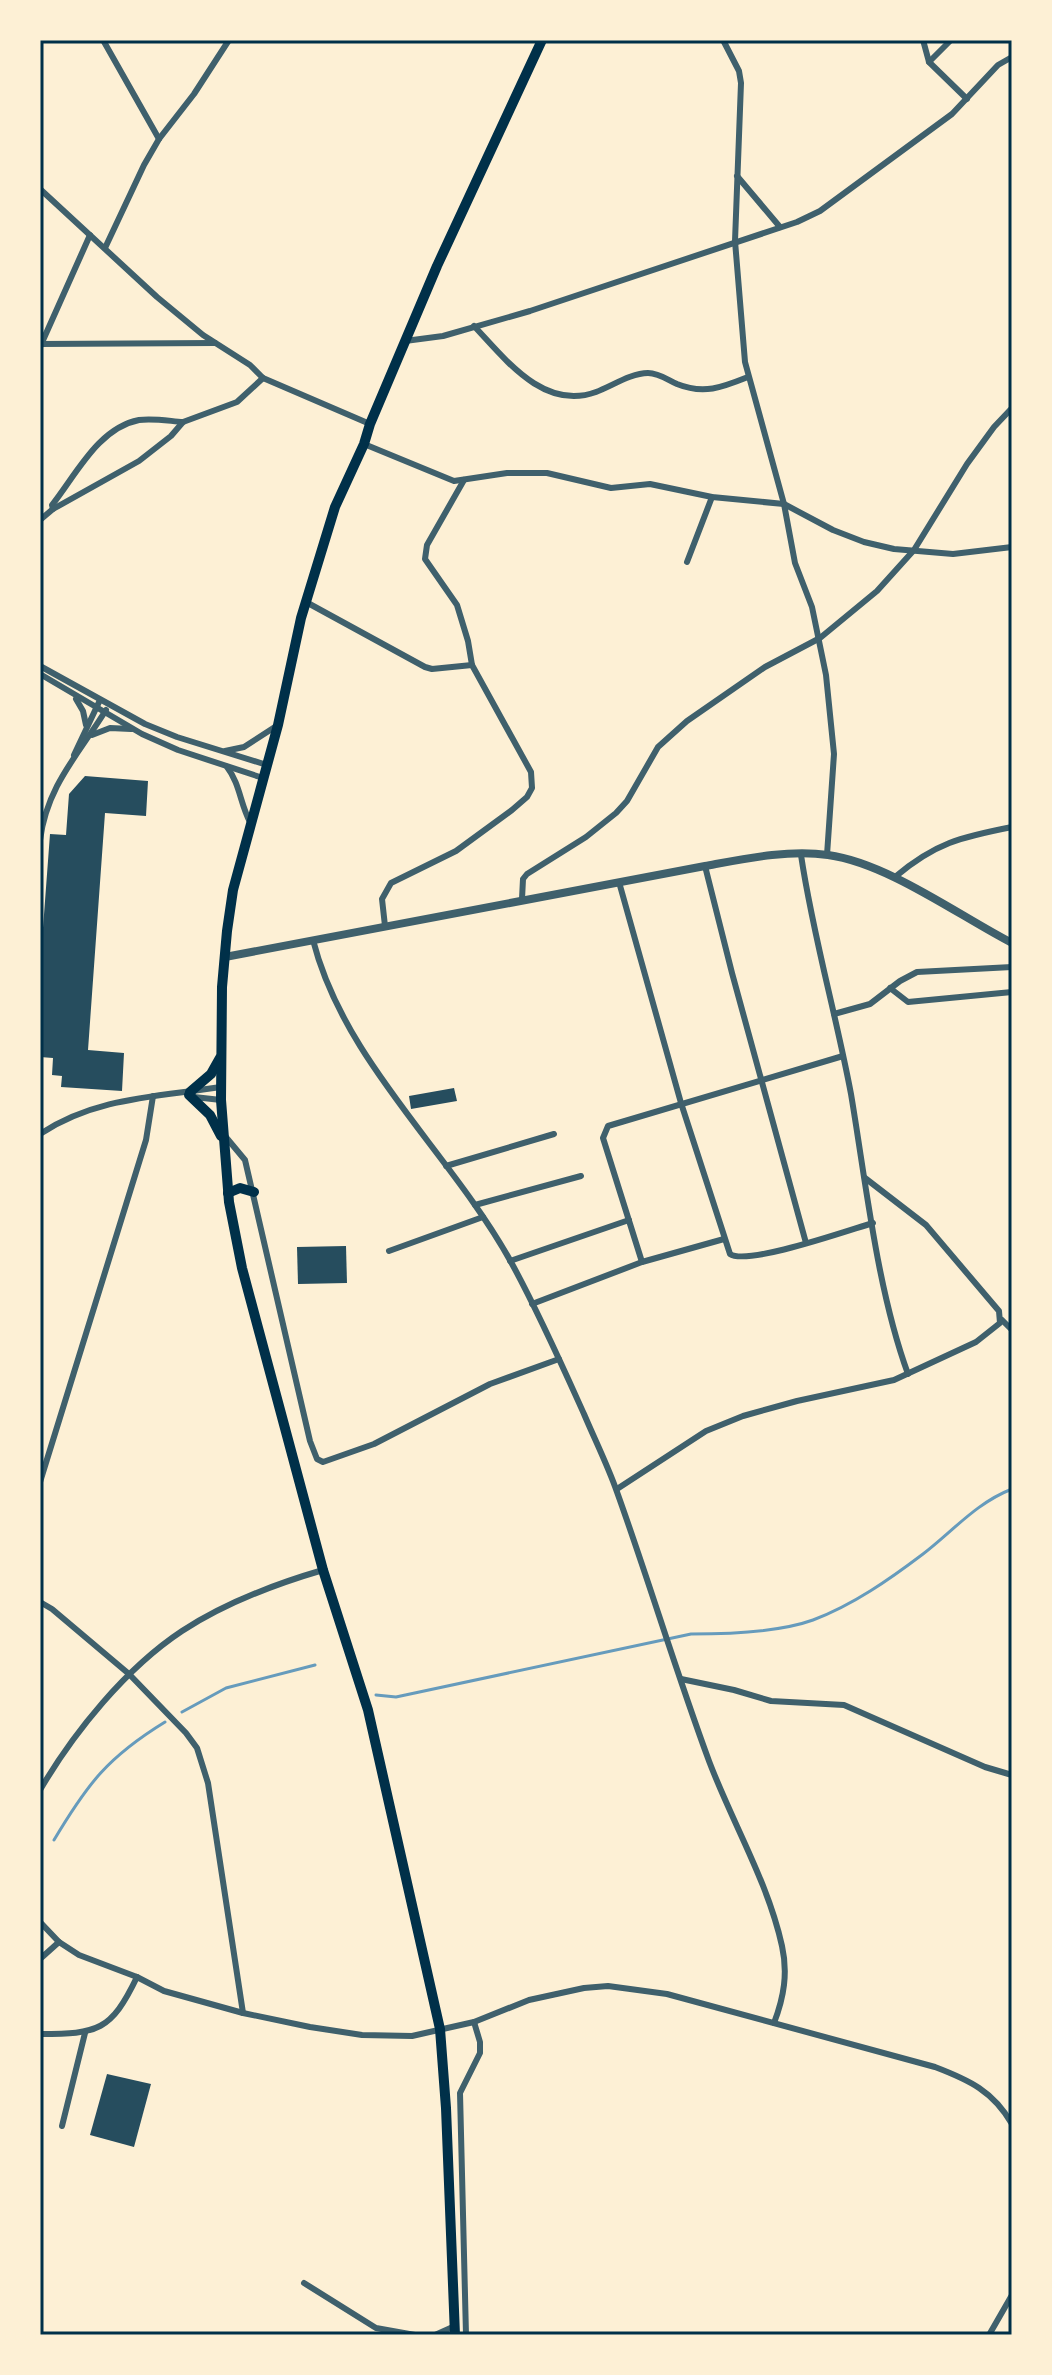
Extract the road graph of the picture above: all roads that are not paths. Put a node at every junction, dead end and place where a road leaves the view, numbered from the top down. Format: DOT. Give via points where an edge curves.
graph roads {
  1 [pos="103,40"];
  2 [pos="229,40"];
  3 [pos="542,40"];
  4 [pos="723,40"];
  5 [pos="923,40"];
  6 [pos="951,40"];
  7 [pos="1012,57"];
  8 [pos="929,62"];
  9 [pos="967,99"];
  10 [pos="159,139"];
  11 [pos="737,176"];
  12 [pos="40,189"];
  13 [pos="780,227"];
  14 [pos="90,235"];
  15 [pos="735,241"];
  16 [pos="105,248"];
  17 [pos="474,326"];
  18 [pos="405,341"];
  19 [pos="215,343"];
  20 [pos="40,345"];
  21 [pos="748,377"];
  22 [pos="263,378"];
  23 [pos="1012,408"];
  24 [pos="183,422"];
  25 [pos="370,424"];
  26 [pos="364,444"];
  27 [pos="464,480"];
  28 [pos="712,497"];
  29 [pos="784,504"];
  30 [pos="53,509"];
  31 [pos="40,520"];
  32 [pos="1012,547"];
  33 [pos="914,550"];
  34 [pos="687,562"];
  35 [pos="306,602"];
  36 [pos="820,638"];
  37 [pos="472,665"];
  38 [pos="40,666"];
  39 [pos="40,674"];
  40 [pos="65,689"];
  41 [pos="100,700"];
  42 [pos="95,708"];
  43 [pos="107,709"];
  44 [pos="278,725"];
  45 [pos="86,728"];
  46 [pos="135,730"];
  47 [pos="91,736"];
  48 [pos="221,751"];
  49 [pos="73,759"];
  50 [pos="226,765"];
  51 [pos="267,765"];
  52 [pos="263,778"];
  53 [pos="250,822"];
  54 [pos="1012,827"];
  55 [pos="40,840"];
  56 [pos="801,855"];
  57 [pos="827,855"];
  58 [pos="705,866"];
  59 [pos="895,877"];
  60 [pos="619,882"];
  61 [pos="522,899"];
  62 [pos="385,926"];
  63 [pos="313,940"];
  64 [pos="1012,943"];
  65 [pos="225,957"];
  66 [pos="1012,967"];
  67 [pos="890,988"];
  68 [pos="1012,992"];
  69 [pos="834,1014"];
  70 [pos="221,1056"];
  71 [pos="843,1056"];
  72 [pos="761,1080"];
  73 [pos="221,1087"];
  74 [pos="187,1094"];
  75 [pos="153,1096"];
  76 [pos="221,1100"];
  77 [pos="681,1103"];
  78 [pos="40,1123"];
  79 [pos="43,1132"];
  80 [pos="554,1134"];
  81 [pos="223,1140"];
  82 [pos="446,1166"];
  83 [pos="581,1176"];
  84 [pos="865,1178"];
  85 [pos="254,1192"];
  86 [pos="228,1193"];
  87 [pos="475,1205"];
  88 [pos="483,1217"];
  89 [pos="629,1220"];
  90 [pos="873,1223"];
  91 [pos="724,1239"];
  92 [pos="806,1243"];
  93 [pos="389,1251"];
  94 [pos="510,1261"];
  95 [pos="642,1262"];
  96 [pos="532,1304"];
  97 [pos="1002,1320"];
  98 [pos="1012,1330"];
  99 [pos="559,1359"];
  100 [pos="908,1374"];
  101 [pos="40,1482"];
  102 [pos="617,1489"];
  103 [pos="323,1570"];
  104 [pos="40,1602"];
  105 [pos="129,1674"];
  106 [pos="681,1679"];
  107 [pos="1012,1775"];
  108 [pos="40,1790"];
  109 [pos="40,1922"];
  110 [pos="59,1942"];
  111 [pos="40,1959"];
  112 [pos="137,1977"];
  113 [pos="243,2013"];
  114 [pos="474,2022"];
  115 [pos="774,2023"];
  116 [pos="440,2029"];
  117 [pos="85,2033"];
  118 [pos="40,2034"];
  119 [pos="1012,2124"];
  120 [pos="62,2126"];
  121 [pos="304,2283"];
  122 [pos="1012,2295"];
  123 [pos="376,2328"];
  124 [pos="455,2330"];
  125 [pos="371,2335"];
  126 [pos="415,2335"];
  127 [pos="435,2335"];
  128 [pos="466,2335"];
  129 [pos="989,2335"];
  1 -- 10 [label="street"];
  2 -- 10 [label="street"];
  3 -- 18 [label="highway"];
  4 -- 11 [label="street" via="741,83"];
  5 -- 8 [label="street"];
  6 -- 8 [label="street"];
  7 -- 9 [label="street"];
  8 -- 9 [label="street"];
  9 -- 13 [label="street" via="820,211"];
  10 -- 16 [label="street"];
  11 -- 13 [label="street"];
  11 -- 15 [label="street"];
  12 -- 14 [label="street"];
  13 -- 15 [label="street"];
  14 -- 16 [label="street"];
  14 -- 20 [label="street"];
  15 -- 17 [label="street"];
  15 -- 21 [label="street"];
  16 -- 19 [label="street"];
  17 -- 18 [label="street"];
  17 -- 21 [label="street" via="538,387 570,398 650,373 699,391"];
  18 -- 25 [label="highway"];
  19 -- 20 [label="street"];
  19 -- 22 [label="street"];
  21 -- 29 [label="street"];
  22 -- 24 [label="street" via="237,402"];
  22 -- 25 [label="street"];
  23 -- 33 [label="street" via="967,464"];
  24 -- 30 [label="street" via="139,461"];
  24 -- 30 [label="street" via="143,420 117,427 91,453"];
  25 -- 26 [label="highway"];
  26 -- 27 [label="street" via="445,479"];
  26 -- 35 [label="highway" via="335,507"];
  27 -- 28 [label="street" via="547,473 602,486 650,484"];
  27 -- 37 [label="street" via="424,553 457,605"];
  28 -- 29 [label="street"];
  28 -- 34 [label="street"];
  29 -- 33 [label="street" via="864,542"];
  29 -- 36 [label="street" via="795,563"];
  30 -- 31 [label="street"];
  32 -- 33 [label="street" via="953,554"];
  33 -- 36 [label="street" via="877,591"];
  35 -- 37 [label="street" via="425,667"];
  35 -- 44 [label="highway"];
  36 -- 57 [label="street" via="834,754"];
  36 -- 61 [label="street" via="765,667 687,721 658,747 616,813 527,874"];
  37 -- 62 [label="street" via="531,772 532,788 512,810 456,851 391,883 382,899"];
  38 -- 41 [label="street"];
  39 -- 40 [label="street"];
  40 -- 42 [label="street"];
  40 -- 45 [label="street" via="81,706"];
  41 -- 42 [label="street"];
  41 -- 43 [label="street"];
  42 -- 43 [label="street"];
  42 -- 45 [label="street"];
  43 -- 46 [label="street"];
  43 -- 47 [label="street"];
  43 -- 48 [label="street"];
  44 -- 48 [label="street" via="244,747"];
  44 -- 51 [label="highway"];
  45 -- 49 [label="street"];
  46 -- 47 [label="street" via="110,728"];
  46 -- 50 [label="street"];
  47 -- 49 [label="street"];
  48 -- 51 [label="street"];
  49 -- 55 [label="street" via="50,797"];
  50 -- 52 [label="street"];
  50 -- 53 [label="street"];
  51 -- 52 [label="highway"];
  52 -- 53 [label="highway"];
  53 -- 65 [label="highway" via="233,890"];
  54 -- 59 [label="street" via="943,844"];
  56 -- 57 [label="street"];
  56 -- 58 [label="street"];
  56 -- 69 [label="street"];
  57 -- 59 [label="street"];
  58 -- 60 [label="street"];
  58 -- 72 [label="street"];
  59 -- 64 [label="street"];
  60 -- 61 [label="street"];
  60 -- 77 [label="street"];
  61 -- 62 [label="street"];
  62 -- 63 [label="street"];
  63 -- 65 [label="street"];
  63 -- 82 [label="street" via="346,1023"];
  65 -- 70 [label="highway"];
  66 -- 67 [label="street" via="917,972"];
  67 -- 68 [label="street" via="908,1002"];
  67 -- 69 [label="street" via="870,1004"];
  69 -- 71 [label="street"];
  70 -- 73 [label="highway"];
  70 -- 74 [label="highway" via="215,1070"];
  71 -- 72 [label="street"];
  71 -- 84 [label="street"];
  72 -- 77 [label="street"];
  72 -- 92 [label="street"];
  73 -- 74 [label="street"];
  73 -- 76 [label="highway"];
  74 -- 75 [label="street"];
  74 -- 76 [label="street"];
  74 -- 81 [label="highway" via="213,1118"];
  75 -- 79 [label="street" via="99,1106"];
  75 -- 101 [label="street" via="146,1140"];
  76 -- 81 [label="highway"];
  77 -- 89 [label="street" via="612,1123 603,1134"];
  77 -- 91 [label="street"];
  78 -- 79 [label="street"];
  80 -- 82 [label="street"];
  81 -- 85 [label="street" via="236,1146 245,1160"];
  81 -- 86 [label="highway"];
  82 -- 87 [label="street"];
  83 -- 87 [label="street"];
  84 -- 90 [label="street"];
  84 -- 97 [label="street" via="926,1225"];
  85 -- 86 [label="highway" via="240,1188"];
  85 -- 99 [label="street" via="317,1459 323,1462 374,1444 458,1398"];
  86 -- 103 [label="highway" via="242,1268"];
  87 -- 88 [label="street"];
  88 -- 93 [label="street"];
  88 -- 94 [label="street"];
  89 -- 94 [label="street"];
  89 -- 95 [label="street"];
  90 -- 92 [label="street"];
  90 -- 100 [label="street"];
  91 -- 92 [label="street" via="730,1254 739,1259"];
  91 -- 95 [label="street"];
  94 -- 96 [label="street"];
  95 -- 96 [label="street"];
  96 -- 99 [label="street"];
  97 -- 98 [label="street"];
  97 -- 100 [label="street" via="976,1342"];
  99 -- 102 [label="street"];
  100 -- 102 [label="street" via="743,1416 706,1431"];
  102 -- 106 [label="street"];
  103 -- 105 [label="street" via="201,1619"];
  103 -- 116 [label="highway" via="368,1710"];
  104 -- 105 [label="street"];
  105 -- 108 [label="street" via="62,1752"];
  105 -- 113 [label="street" via="197,1748 208,1783"];
  106 -- 107 [label="street" via="771,1701 844,1705"];
  106 -- 115 [label="street" via="776,1925 784,1997"];
  109 -- 110 [label="street"];
  110 -- 111 [label="street"];
  110 -- 112 [label="street"];
  112 -- 113 [label="street" via="164,1991"];
  112 -- 117 [label="street" via="122,2009"];
  113 -- 116 [label="street" via="362,2035 412,2036"];
  114 -- 115 [label="street" via="529,2000 608,1986 667,1994"];
  114 -- 116 [label="street"];
  114 -- 128 [label="street" via="480,2053 460,2093"];
  115 -- 119 [label="street" via="973,2082 991,2094"];
  116 -- 124 [label="highway"];
  117 -- 118 [label="street"];
  117 -- 120 [label="street"];
  121 -- 123 [label="street"];
  122 -- 129 [label="street"];
  123 -- 125 [label="street"];
  123 -- 126 [label="street"];
  124 -- 127 [label="street"];
}
